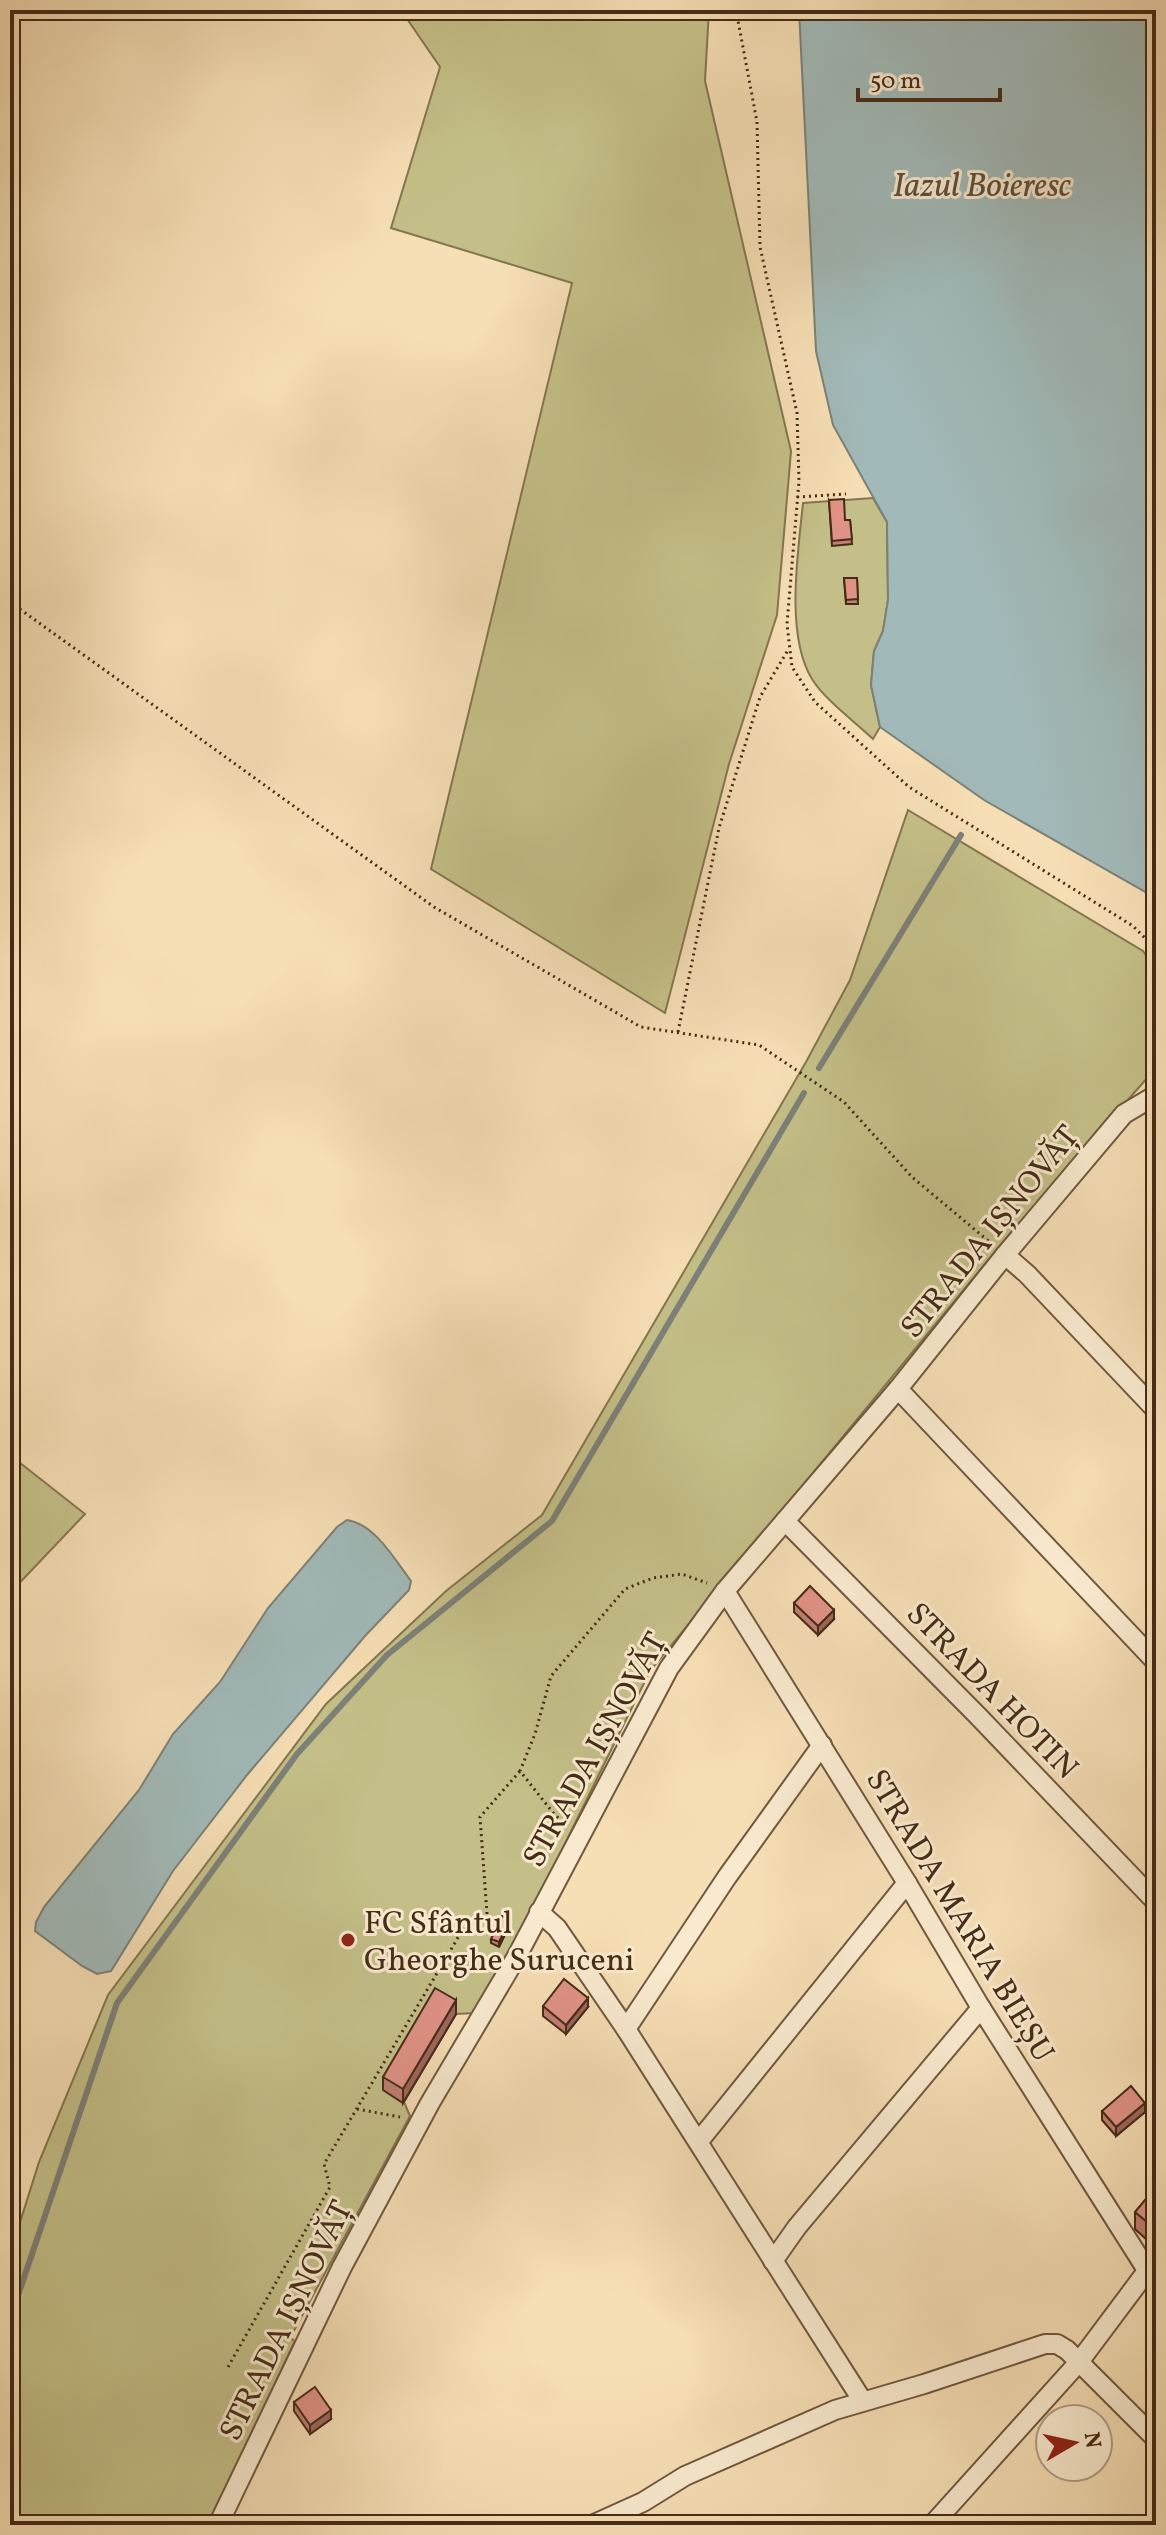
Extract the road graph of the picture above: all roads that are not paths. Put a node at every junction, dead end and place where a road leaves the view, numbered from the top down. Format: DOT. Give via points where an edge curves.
graph roads {
  1 [pos="1156,1095"];
  2 [pos="1005,1255"];
  3 [pos="898,1389"];
  4 [pos="1156,1410"];
  5 [pos="785,1521"];
  6 [pos="725,1591"];
  7 [pos="1156,1662"];
  8 [pos="822,1745"];
  9 [pos="907,1883"];
  10 [pos="1156,1902"];
  11 [pos="539,1912"];
  12 [pos="981,2008"];
  13 [pos="626,2029"];
  14 [pos="699,2141"];
  15 [pos="773,2261"];
  16 [pos="1151,2264"];
  17 [pos="1079,2362"];
  18 [pos="862,2400"];
  19 [pos="1156,2439"];
  20 [pos="218,2525"];
  21 [pos="592,2525"];
  22 [pos="932,2525"];
  1 -- 2 [label="street, STRADA IȘNOVĂȚ" via="1124,1114"];
  2 -- 3 [label="street, STRADA IȘNOVĂȚ"];
  2 -- 4 [label="street"];
  3 -- 5 [label="street, STRADA IȘNOVĂȚ"];
  3 -- 7 [label="street"];
  5 -- 6 [label="street, STRADA IȘNOVĂȚ"];
  5 -- 10 [label="street, STRADA HOTIN"];
  6 -- 8 [label="street, STRADA MARIA BIEȘU"];
  6 -- 11 [label="street, STRADA IȘNOVĂȚ" via="669,1668"];
  8 -- 9 [label="street, STRADA MARIA BIEȘU"];
  8 -- 13 [label="street"];
  9 -- 12 [label="street, STRADA MARIA BIEȘU"];
  9 -- 14 [label="street"];
  11 -- 13 [label="street" via="557,1928"];
  11 -- 20 [label="street, STRADA IȘNOVĂȚ" via="342,2267"];
  12 -- 15 [label="street"];
  12 -- 16 [label="street, STRADA MARIA BIEȘU"];
  13 -- 14 [label="street"];
  14 -- 15 [label="street"];
  15 -- 18 [label="street"];
  16 -- 17 [label="street"];
  17 -- 18 [label="street" via="1057,2344 1045,2344"];
  17 -- 19 [label="street"];
  17 -- 22 [label="street"];
  18 -- 21 [label="street" via="685,2476"];
}
